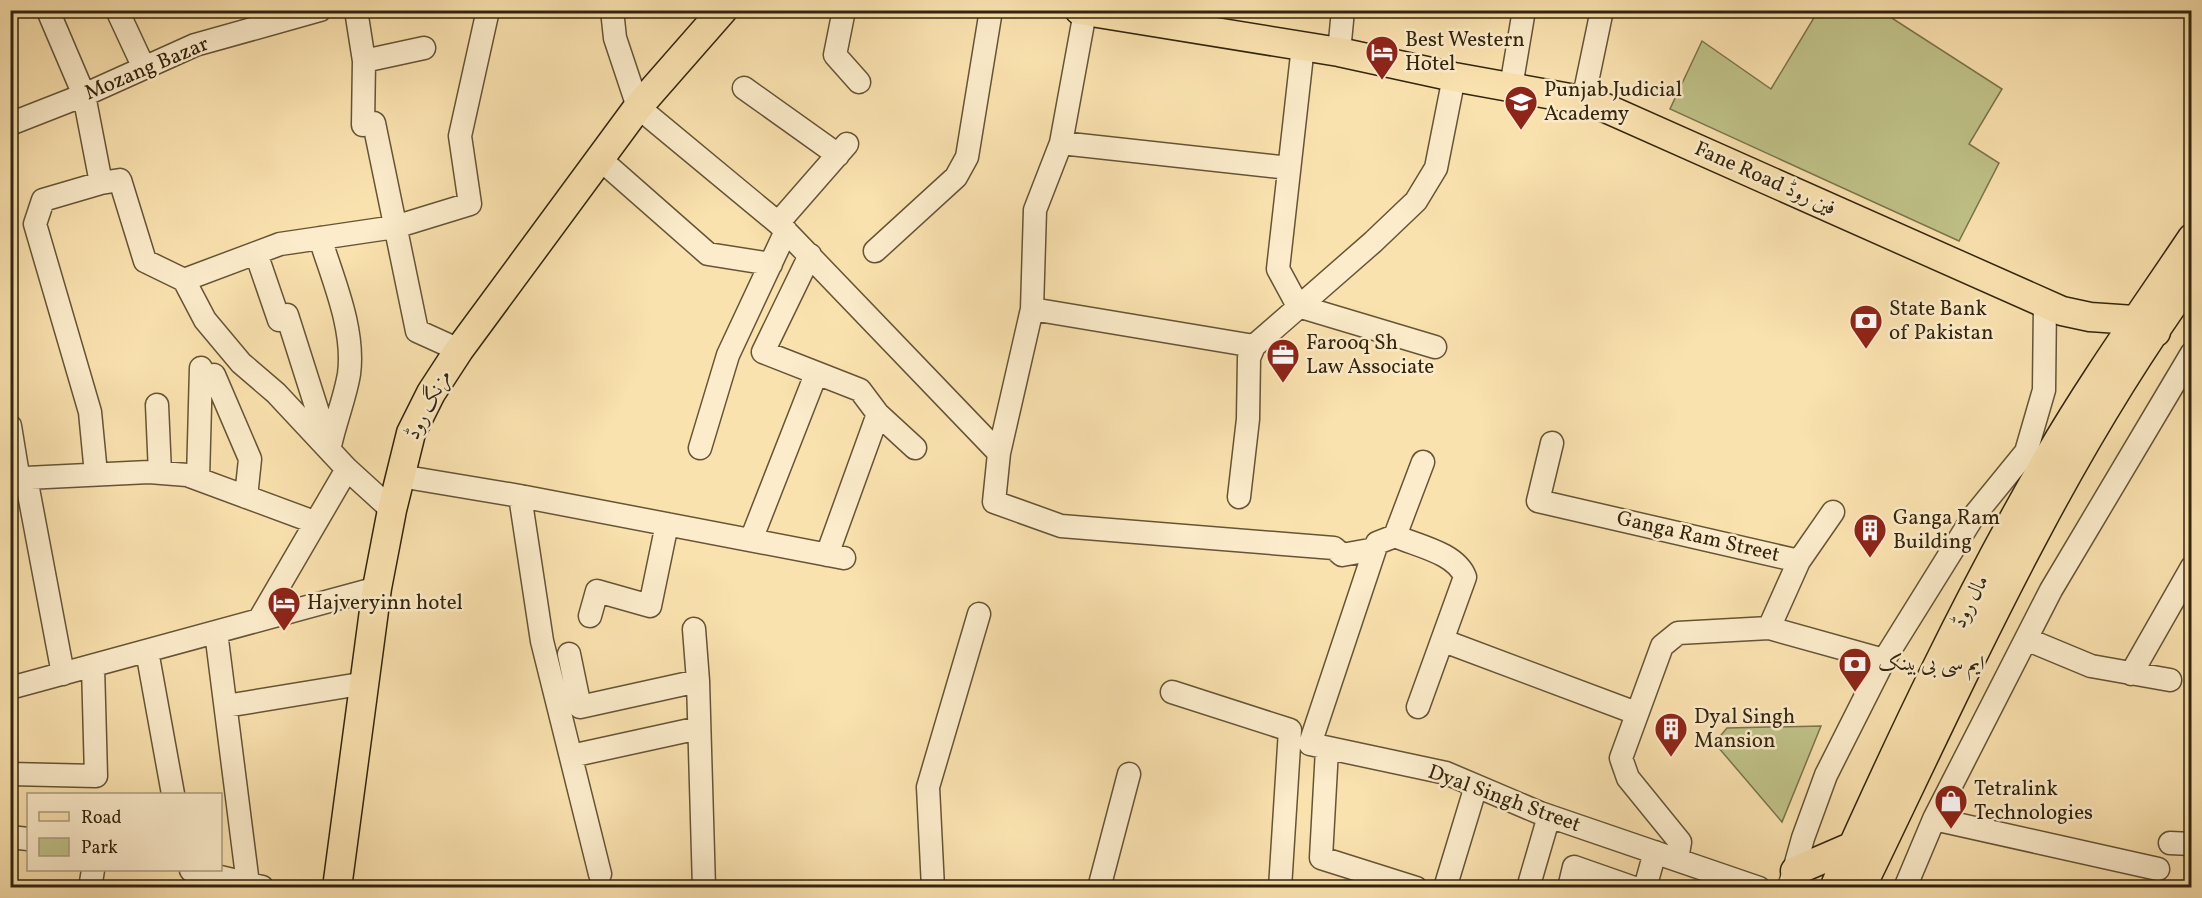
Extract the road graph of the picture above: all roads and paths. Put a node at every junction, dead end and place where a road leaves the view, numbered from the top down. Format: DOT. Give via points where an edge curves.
graph roads {
  1 [pos="50,10"];
  2 [pos="117,10"];
  3 [pos="356,10"];
  4 [pos="488,10"];
  5 [pos="612,10"];
  6 [pos="723,10"];
  7 [pos="844,10"];
  8 [pos="991,10"];
  9 [pos="1343,10"];
  10 [pos="1524,10"];
  11 [pos="1602,10"];
  12 [pos="320,11"];
  13 [pos="1082,11"];
  14 [pos="1303,46"];
  15 [pos="424,48"];
  16 [pos="1339,52"];
  17 [pos="364,61"];
  18 [pos="144,68"];
  19 [pos="1454,77"];
  20 [pos="859,82"];
  21 [pos="1511,87"];
  22 [pos="744,88"];
  23 [pos="84,95"];
  24 [pos="1583,101"];
  25 [pos="638,108"];
  26 [pos="10,124"];
  27 [pos="1061,143"];
  28 [pos="600,159"];
  29 [pos="1289,168"];
  30 [pos="101,183"];
  31 [pos="395,226"];
  32 [pos="782,227"];
  33 [pos="320,238"];
  34 [pos="2192,238"];
  35 [pos="875,251"];
  36 [pos="256,253"];
  37 [pos="810,255"];
  38 [pos="771,264"];
  39 [pos="2186,276"];
  40 [pos="184,280"];
  41 [pos="2045,303"];
  42 [pos="1298,306"];
  43 [pos="1032,309"];
  44 [pos="2145,326"];
  45 [pos="1254,346"];
  46 [pos="1434,347"];
  47 [pos="459,350"];
  48 [pos="2192,353"];
  49 [pos="816,374"];
  50 [pos="157,405"];
  51 [pos="878,414"];
  52 [pos="10,426"];
  53 [pos="1552,442"];
  54 [pos="329,448"];
  55 [pos="700,448"];
  56 [pos="915,448"];
  57 [pos="999,453"];
  58 [pos="2037,454"];
  59 [pos="1423,462"];
  60 [pos="346,469"];
  61 [pos="160,473"];
  62 [pos="96,474"];
  63 [pos="400,476"];
  64 [pos="198,479"];
  65 [pos="10,488"];
  66 [pos="520,496"];
  67 [pos="246,497"];
  68 [pos="1239,497"];
  69 [pos="392,510"];
  70 [pos="1833,512"];
  71 [pos="314,522"];
  72 [pos="668,524"];
  73 [pos="751,540"];
  74 [pos="1382,543"];
  75 [pos="1799,561"];
  76 [pos="2191,570"];
  77 [pos="377,588"];
  78 [pos="979,614"];
  79 [pos="590,616"];
  80 [pos="259,620"];
  81 [pos="1769,628"];
  82 [pos="694,629"];
  83 [pos="216,632"];
  84 [pos="2026,639"];
  85 [pos="1444,641"];
  86 [pos="147,651"];
  87 [pos="569,654"];
  88 [pos="1884,660"];
  89 [pos="93,666"];
  90 [pos="63,674"];
  91 [pos="2131,674"];
  92 [pos="2170,680"];
  93 [pos="698,681"];
  94 [pos="366,683"];
  95 [pos="10,688"];
  96 [pos="1172,692"];
  97 [pos="226,706"];
  98 [pos="1418,707"];
  99 [pos="1636,712"];
  100 [pos="699,728"];
  101 [pos="1327,749"];
  102 [pos="571,756"];
  103 [pos="10,774"];
  104 [pos="1129,774"];
  105 [pos="1476,786"];
  106 [pos="173,793"];
  107 [pos="1549,816"];
  108 [pos="1934,819"];
  109 [pos="10,827"];
  110 [pos="11,837"];
  111 [pos="27,839"];
  112 [pos="1852,846"];
  113 [pos="1655,852"];
  114 [pos="1677,859"];
  115 [pos="2158,869"];
  116 [pos="93,871"];
  117 [pos="194,871"];
  118 [pos="600,874"];
  119 [pos="1792,879"];
  120 [pos="256,886"];
  121 [pos="90,888"];
  122 [pos="337,888"];
  123 [pos="704,888"];
  124 [pos="933,888"];
  125 [pos="1099,888"];
  126 [pos="1280,888"];
  127 [pos="1416,888"];
  128 [pos="1445,888"];
  129 [pos="1528,888"];
  130 [pos="1569,888"];
  131 [pos="1634,888"];
  132 [pos="1645,888"];
  133 [pos="1759,888"];
  134 [pos="1834,888"];
  135 [pos="1861,888"];
  136 [pos="1905,888"];
  1 -- 23 [label="street"];
  2 -- 18 [label="street"];
  3 -- 17 [label="street"];
  4 -- 31 [label="street" via="460,136 470,204"];
  5 -- 25 [label="street" via="615,38"];
  6 -- 25 [label="main road, مزنگ روڈ"];
  7 -- 20 [label="street" via="835,55"];
  8 -- 35 [label="street" via="968,157 956,177"];
  9 -- 16 [label="street"];
  10 -- 21 [label="street"];
  11 -- 24 [label="street"];
  12 -- 18 [label="street, Mozang Bazar" via="195,45"];
  13 -- 14 [label="main road, Fane Road فین روڈ"];
  13 -- 27 [label="street"];
  14 -- 16 [label="main road, Fane Road فین روڈ"];
  14 -- 29 [label="street"];
  15 -- 17 [label="street"];
  16 -- 19 [label="main road, Fane Road فین روڈ"];
  17 -- 31 [label="street" via="363,125 374,123"];
  18 -- 23 [label="street, Mozang Bazar"];
  19 -- 21 [label="main road, Fane Road فین روڈ"];
  19 -- 42 [label="street" via="1436,168 1429,183 1373,243"];
  21 -- 24 [label="main road, Fane Road فین روڈ"];
  22 -- 32 [label="street" via="842,150"];
  23 -- 26 [label="street, Mozang Bazar"];
  23 -- 30 [label="street"];
  24 -- 41 [label="main road, Fane Road فین روڈ"];
  25 -- 28 [label="main road, مزنگ روڈ"];
  25 -- 32 [label="street"];
  27 -- 29 [label="street"];
  27 -- 43 [label="street" via="1035,210"];
  28 -- 38 [label="street" via="708,254"];
  28 -- 47 [label="main road, مزنگ روڈ"];
  29 -- 42 [label="street" via="1278,268"];
  30 -- 40 [label="street" via="120,180 145,261"];
  30 -- 62 [label="street" via="43,200 35,224 90,412"];
  31 -- 33 [label="street"];
  31 -- 47 [label="street" via="417,331"];
  32 -- 37 [label="street"];
  32 -- 38 [label="street"];
  33 -- 36 [label="street" via="280,244"];
  33 -- 54 [label="street" via="350,353 348,376"];
  34 -- 39 [label="main road, مال روڈ"];
  36 -- 40 [label="street"];
  36 -- 54 [label="street" via="279,320 287,315"];
  37 -- 49 [label="street" via="763,352"];
  37 -- 57 [label="street"];
  38 -- 55 [label="street" via="728,356"];
  39 -- 44 [label="main road, مال روڈ"];
  40 -- 54 [label="street" via="205,320 241,363"];
  41 -- 44 [label="main road, Fane Road فین روڈ" via="2090,317"];
  41 -- 58 [label="street" via="2044,390"];
  42 -- 45 [label="street"];
  42 -- 46 [label="street"];
  43 -- 45 [label="street"];
  43 -- 57 [label="street"];
  44 -- 58 [label="main road, مال روڈ"];
  44 -- 135 [label="main road, مال روڈ" via="2127,375 2037,530"];
  45 -- 68 [label="street" via="1249,358 1248,419"];
  47 -- 63 [label="main road, مزنگ روڈ" via="411,433"];
  48 -- 84 [label="street" via="2093,516"];
  49 -- 51 [label="street" via="860,390"];
  49 -- 73 [label="street"];
  50 -- 61 [label="street"];
  51 -- 56 [label="street"];
  51 -- 73 [label="street" via="836,556"];
  52 -- 65 [label="street" via="20,481"];
  53 -- 75 [label="street, Ganga Ram Street" via="1538,501"];
  54 -- 60 [label="street"];
  57 -- 74 [label="street" via="994,502 1061,526 1334,548 1342,555"];
  58 -- 88 [label="street" via="1973,518"];
  58 -- 112 [label="main road, مال روڈ" via="1987,570"];
  59 -- 74 [label="street"];
  60 -- 69 [label="street"];
  60 -- 71 [label="street"];
  61 -- 62 [label="street"];
  61 -- 64 [label="street"];
  62 -- 90 [label="street" via="26,478"];
  63 -- 66 [label="street"];
  63 -- 69 [label="main road, مزنگ روڈ"];
  64 -- 67 [label="street"];
  64 -- 67 [label="street" via="207,372 250,459"];
  66 -- 72 [label="street"];
  66 -- 102 [label="street" via="542,641"];
  67 -- 71 [label="street"];
  69 -- 77 [label="main road, مزنگ روڈ"];
  70 -- 75 [label="street"];
  71 -- 80 [label="street"];
  72 -- 73 [label="street"];
  72 -- 79 [label="street" via="650,606 597,591"];
  74 -- 85 [label="street" via="1461,566 1465,577"];
  74 -- 101 [label="street" via="1310,744"];
  75 -- 81 [label="street, Ganga Ram Street"];
  76 -- 91 [label="street"];
  77 -- 80 [label="street"];
  77 -- 94 [label="main road, مزنگ روڈ"];
  78 -- 124 [label="street" via="928,788"];
  80 -- 83 [label="street"];
  81 -- 88 [label="street"];
  81 -- 99 [label="street" via="1678,633 1662,646"];
  82 -- 93 [label="street"];
  83 -- 86 [label="street"];
  83 -- 97 [label="street"];
  84 -- 91 [label="street" via="2091,666"];
  84 -- 108 [label="street"];
  85 -- 98 [label="street"];
  85 -- 99 [label="street"];
  86 -- 89 [label="street"];
  86 -- 106 [label="street"];
  87 -- 93 [label="street" via="580,707"];
  88 -- 119 [label="street" via="1826,775"];
  89 -- 90 [label="street"];
  89 -- 103 [label="street" via="96,776"];
  90 -- 95 [label="street"];
  91 -- 92 [label="street"];
  93 -- 100 [label="street"];
  94 -- 97 [label="street"];
  94 -- 122 [label="main road, مزنگ روڈ"];
  96 -- 126 [label="street" via="1290,730"];
  97 -- 120 [label="street"];
  99 -- 114 [label="street" via="1621,758 1628,778 1680,842"];
  100 -- 102 [label="street"];
  100 -- 123 [label="street"];
  101 -- 105 [label="street, Dyal Singh Street" via="1446,773"];
  101 -- 127 [label="street" via="1321,858"];
  102 -- 118 [label="street"];
  104 -- 125 [label="street"];
  105 -- 107 [label="street, Dyal Singh Street"];
  105 -- 128 [label="street"];
  107 -- 113 [label="street, Dyal Singh Street"];
  107 -- 129 [label="street"];
  108 -- 115 [label="street"];
  108 -- 136 [label="street"];
  109 -- 110 [label="street"];
  110 -- 111 [label="street"];
  112 -- 119 [label="main road"];
  112 -- 134 [label="main road, مال روڈ"];
  113 -- 114 [label="street, Dyal Singh Street"];
  113 -- 132 [label="street"];
  114 -- 133 [label="street, Dyal Singh Street"];
  116 -- 121 [label="street"];
  117 -- 120 [label="street"];
  130 -- 131 [label="street" via="1574,867"];
}
